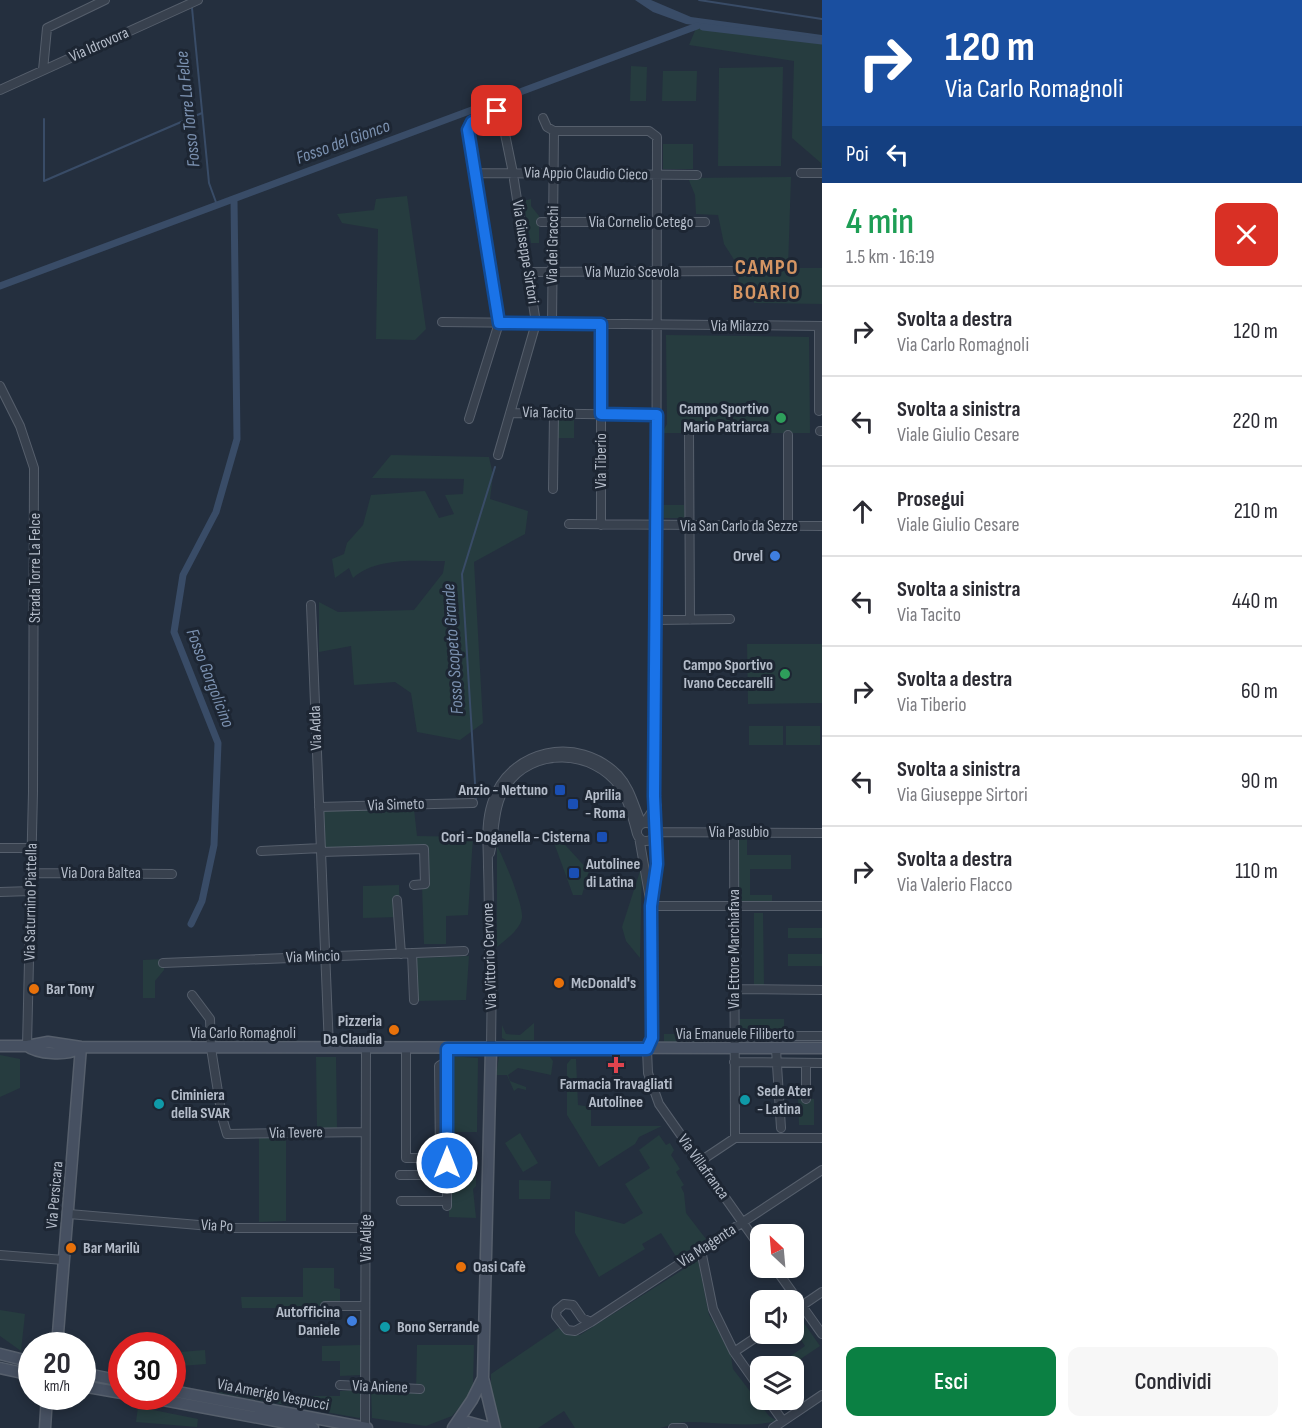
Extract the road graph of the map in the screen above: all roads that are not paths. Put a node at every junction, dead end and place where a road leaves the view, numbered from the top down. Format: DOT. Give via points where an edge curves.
graph roads {
  1 [pos="105,0"];
  2 [pos="198,0"];
  3 [pos="43,70"];
  4 [pos="0,90"];
  5 [pos="497,111"];
  6 [pos="543,118"];
  7 [pos="554,131"];
  8 [pos="505,134"];
  9 [pos="474,173"];
  10 [pos="801,173"];
  11 [pos="822,173"];
  12 [pos="554,174"];
  13 [pos="657,175"];
  14 [pos="697,175"];
  15 [pos="514,176"];
  16 [pos="541,222"];
  17 [pos="553,222"];
  18 [pos="657,222"];
  19 [pos="705,222"];
  20 [pos="735,271"];
  21 [pos="528,272"];
  22 [pos="553,272"];
  23 [pos="657,272"];
  24 [pos="442,322"];
  25 [pos="499,323"];
  26 [pos="536,323"];
  27 [pos="552,324"];
  28 [pos="601,324"];
  29 [pos="657,325"];
  30 [pos="821,326"];
  31 [pos="0,386"];
  32 [pos="819,411"];
  33 [pos="510,412"];
  34 [pos="554,413"];
  35 [pos="601,414"];
  36 [pos="657,415"];
  37 [pos="469,419"];
  38 [pos="689,435"];
  39 [pos="788,435"];
  40 [pos="498,455"];
  41 [pos="553,489"];
  42 [pos="569,525"];
  43 [pos="601,525"];
  44 [pos="788,525"];
  45 [pos="657,526"];
  46 [pos="689,526"];
  47 [pos="822,526"];
  48 [pos="311,605"];
  49 [pos="730,619"];
  50 [pos="657,620"];
  51 [pos="690,620"];
  52 [pos="32,758"];
  53 [pos="654,796"];
  54 [pos="473,803"];
  55 [pos="319,807"];
  56 [pos="643,824"];
  57 [pos="655,832"];
  58 [pos="734,832"];
  59 [pos="822,833"];
  60 [pos="638,836"];
  61 [pos="0,848"];
  62 [pos="32,848"];
  63 [pos="321,850"];
  64 [pos="261,851"];
  65 [pos="488,863"];
  66 [pos="32,873"];
  67 [pos="171,874"];
  68 [pos="414,885"];
  69 [pos="31,891"];
  70 [pos="0,892"];
  71 [pos="397,900"];
  72 [pos="651,906"];
  73 [pos="734,906"];
  74 [pos="822,906"];
  75 [pos="464,951"];
  76 [pos="412,953"];
  77 [pos="400,954"];
  78 [pos="325,956"];
  79 [pos="163,963"];
  80 [pos="734,990"];
  81 [pos="822,990"];
  82 [pos="192,995"];
  83 [pos="414,1000"];
  84 [pos="734,1036"];
  85 [pos="822,1036"];
  86 [pos="0,1046"];
  87 [pos="27,1046"];
  88 [pos="81,1047"];
  89 [pos="211,1048"];
  90 [pos="329,1048"];
  91 [pos="366,1048"];
  92 [pos="822,1048"];
  93 [pos="406,1049"];
  94 [pos="447,1049"];
  95 [pos="491,1049"];
  96 [pos="647,1049"];
  97 [pos="734,1049"];
  98 [pos="776,1049"];
  99 [pos="734,1062"];
  100 [pos="777,1062"];
  101 [pos="806,1063"];
  102 [pos="822,1063"];
  103 [pos="806,1099"];
  104 [pos="781,1128"];
  105 [pos="365,1132"];
  106 [pos="735,1138"];
  107 [pos="822,1138"];
  108 [pos="444,1158"];
  109 [pos="699,1162"];
  110 [pos="822,1170"];
  111 [pos="400,1175"];
  112 [pos="447,1175"];
  113 [pos="401,1201"];
  114 [pos="69,1214"];
  115 [pos="743,1222"];
  116 [pos="366,1228"];
  117 [pos="750,1232"];
  118 [pos="701,1250"];
  119 [pos="0,1255"];
  120 [pos="64,1260"];
  121 [pos="822,1292"];
  122 [pos="804,1305"];
  123 [pos="325,1306"];
  124 [pos="365,1306"];
  125 [pos="804,1309"];
  126 [pos="591,1322"];
  127 [pos="58,1332"];
  128 [pos="822,1334"];
  129 [pos="750,1341"];
  130 [pos="734,1352"];
  131 [pos="0,1354"];
  132 [pos="18,1358"];
  133 [pos="0,1368"];
  134 [pos="18,1372"];
  135 [pos="750,1375"];
  136 [pos="483,1378"];
  137 [pos="340,1386"];
  138 [pos="365,1386"];
  139 [pos="420,1389"];
  140 [pos="186,1394"];
  141 [pos="822,1395"];
  142 [pos="186,1404"];
  143 [pos="46,1410"];
  144 [pos="52,1410"];
  145 [pos="775,1410"];
  146 [pos="783,1421"];
  147 [pos="45,1428"];
  148 [pos="51,1428"];
  149 [pos="313,1428"];
  150 [pos="366,1428"];
  151 [pos="453,1428"];
  152 [pos="490,1428"];
  153 [pos="495,1428"];
  154 [pos="673,1428"];
  155 [pos="683,1428"];
  156 [pos="773,1428"];
  1 -- 3 [label="street" via="47,28"];
  2 -- 3 [label="street, Via Idrovora"];
  3 -- 4 [label="street, Via Idrovora"];
  5 -- 9 [label="street" via="468,127"];
  6 -- 7 [label="street"];
  7 -- 12 [label="street, Via dei Gracchi"];
  7 -- 13 [label="street" via="655,133"];
  8 -- 15 [label="street, Via Giuseppe Sirtori"];
  9 -- 15 [label="street, Via Appio Claudio Cieco"];
  9 -- 25 [label="street"];
  10 -- 11 [label="street"];
  12 -- 13 [label="street, Via Appio Claudio Cieco"];
  12 -- 15 [label="street, Via Appio Claudio Cieco"];
  12 -- 17 [label="street, Via dei Gracchi"];
  13 -- 14 [label="street, Via Appio Claudio Cieco"];
  13 -- 18 [label="street"];
  15 -- 21 [label="street, Via Giuseppe Sirtori"];
  16 -- 17 [label="street, Via Cornelio Cetego"];
  17 -- 18 [label="street, Via Cornelio Cetego"];
  17 -- 22 [label="street, Via dei Gracchi"];
  18 -- 19 [label="street, Via Cornelio Cetego"];
  18 -- 23 [label="street"];
  20 -- 23 [label="street, Via Muzio Scevola"];
  21 -- 22 [label="street, Via Muzio Scevola"];
  21 -- 26 [label="street, Via Giuseppe Sirtori"];
  22 -- 23 [label="street, Via Muzio Scevola"];
  22 -- 27 [label="street, Via dei Gracchi"];
  23 -- 29 [label="street"];
  24 -- 25 [label="street, Via Giuseppe Sirtori"];
  25 -- 26 [label="street, Via Giuseppe Sirtori"];
  25 -- 37 [label="street"];
  26 -- 27 [label="street, Via Giuseppe Sirtori"];
  26 -- 33 [label="street"];
  27 -- 28 [label="street, Via Giuseppe Sirtori"];
  28 -- 29 [label="street, Via Giuseppe Sirtori"];
  28 -- 35 [label="street, Via Tiberio"];
  29 -- 30 [label="street, Via Milazzo"];
  29 -- 36 [label="street"];
  30 -- 32 [label="street"];
  31 -- 52 [label="street, Strada Torre La Felce" via="21,426 34,468"];
  33 -- 34 [label="street, Via Tacito"];
  33 -- 40 [label="street"];
  34 -- 35 [label="street, Via Tacito"];
  34 -- 41 [label="street"];
  35 -- 36 [label="street, Via Tacito"];
  35 -- 43 [label="street, Via Tiberio"];
  36 -- 45 [label="street"];
  38 -- 46 [label="street"];
  39 -- 44 [label="street"];
  42 -- 43 [label="street, Via San Carlo da Sezze"];
  43 -- 45 [label="street, Via San Carlo da Sezze"];
  44 -- 46 [label="street, Via San Carlo da Sezze"];
  44 -- 47 [label="street, Via San Carlo da Sezze"];
  45 -- 46 [label="street, Via San Carlo da Sezze"];
  45 -- 50 [label="street"];
  46 -- 51 [label="street"];
  48 -- 55 [label="street, Via Adda"];
  49 -- 51 [label="street"];
  50 -- 51 [label="street"];
  50 -- 53 [label="street"];
  52 -- 62 [label="street, Via Saturnino Piattella"];
  53 -- 56 [label="street" via="653,810"];
  53 -- 57 [label="street"];
  54 -- 55 [label="street, Via Simeto"];
  55 -- 63 [label="street, Via Adda"];
  56 -- 57 [label="street" via="651,825"];
  56 -- 60 [label="street"];
  56 -- 65 [label="street, Via Vittorio Cervone" via="629,790 604,764 573,752 543,754 520,765 500,785 487,827"];
  57 -- 58 [label="street, Via Pasubio"];
  57 -- 60 [label="street, Via Pasubio" via="649,841"];
  57 -- 72 [label="street" via="657,864"];
  58 -- 59 [label="street, Via Pasubio"];
  58 -- 73 [label="street, Via Ettore Marchiafava"];
  60 -- 65 [label="street, Via Vittorio Cervone" via="625,797 608,775 582,760 551,758 526,768 506,786 498,804"];
  60 -- 72 [label="street, Via Vittorio Cervone"];
  61 -- 62 [label="street"];
  62 -- 66 [label="street, Via Saturnino Piattella"];
  63 -- 64 [label="street"];
  63 -- 68 [label="street" via="424,849 425,884"];
  63 -- 78 [label="street, Via Adda"];
  65 -- 95 [label="street, Via Vittorio Cervone"];
  66 -- 67 [label="street, Via Dora Baltea"];
  66 -- 69 [label="street, Via Saturnino Piattella"];
  69 -- 70 [label="street"];
  69 -- 87 [label="street, Via Saturnino Piattella"];
  71 -- 77 [label="street"];
  72 -- 73 [label="street"];
  72 -- 96 [label="street, Via Villafranca" via="652,1038"];
  73 -- 74 [label="street"];
  73 -- 80 [label="street, Via Ettore Marchiafava"];
  75 -- 76 [label="street, Via Mincio"];
  76 -- 77 [label="street, Via Mincio"];
  76 -- 83 [label="street"];
  77 -- 78 [label="street, Via Mincio"];
  78 -- 79 [label="street, Via Mincio"];
  78 -- 90 [label="street, Via Adda"];
  80 -- 81 [label="street"];
  80 -- 84 [label="street, Via Ettore Marchiafava"];
  82 -- 89 [label="street" via="210,1019"];
  84 -- 85 [label="street, Via Emanuele Filiberto"];
  84 -- 97 [label="street, Via Ettore Marchiafava"];
  86 -- 87 [label="street, Via Carlo Romagnoli"];
  87 -- 88 [label="street, Via Carlo Romagnoli" via="36,1052 73,1052"];
  88 -- 89 [label="street, Via Carlo Romagnoli"];
  88 -- 114 [label="street, Via Persicara"];
  89 -- 90 [label="street, Via Carlo Romagnoli"];
  89 -- 105 [label="street, Via Tevere" via="227,1134"];
  90 -- 91 [label="street, Via Carlo Romagnoli"];
  91 -- 93 [label="street, Via Carlo Romagnoli"];
  91 -- 105 [label="street, Via Adige"];
  92 -- 98 [label="street, Via Emanuele Filiberto"];
  93 -- 94 [label="street, Via Carlo Romagnoli"];
  93 -- 108 [label="street" via="406,1158"];
  94 -- 95 [label="street, Via Carlo Romagnoli"];
  94 -- 108 [label="street" via="447,1061 439,1066"];
  95 -- 96 [label="street, Via Carlo Romagnoli"];
  95 -- 136 [label="street"];
  96 -- 97 [label="street, Via Emanuele Filiberto"];
  96 -- 109 [label="street, Via Villafranca" via="654,1095"];
  97 -- 98 [label="street, Via Emanuele Filiberto"];
  97 -- 99 [label="street, Via Ettore Marchiafava"];
  98 -- 100 [label="street"];
  99 -- 100 [label="street, Via Emanuele Filiberto"];
  99 -- 106 [label="street, Via Ettore Marchiafava"];
  100 -- 101 [label="street, Via Emanuele Filiberto"];
  100 -- 104 [label="street"];
  101 -- 102 [label="street, Via Emanuele Filiberto"];
  101 -- 103 [label="street"];
  105 -- 116 [label="street, Via Adige"];
  106 -- 107 [label="street"];
  106 -- 109 [label="street"];
  108 -- 112 [label="street"];
  109 -- 115 [label="street, Via Villafranca"];
  110 -- 115 [label="street, Via Magenta"];
  111 -- 112 [label="street"];
  112 -- 113 [label="street" via="447,1204"];
  114 -- 116 [label="street, Via Po" via="224,1227"];
  114 -- 120 [label="street, Via Persicara"];
  115 -- 117 [label="street, Via Villafranca"];
  115 -- 118 [label="street, Via Magenta"];
  116 -- 124 [label="street, Via Adige"];
  118 -- 126 [label="street, Via Magenta"];
  118 -- 130 [label="street" via="713,1310"];
  119 -- 120 [label="street"];
  120 -- 127 [label="street, Via Persicara"];
  121 -- 122 [label="street"];
  123 -- 124 [label="street"];
  124 -- 138 [label="street, Via Adige"];
  125 -- 128 [label="street"];
  126 -- 126 [label="street, Via Magenta" via="570,1304 557,1310 559,1322 570,1331"];
  129 -- 130 [label="street"];
  130 -- 135 [label="street"];
  131 -- 132 [label="street"];
  133 -- 134 [label="street"];
  136 -- 151 [label="street"];
  136 -- 153 [label="street"];
  137 -- 138 [label="street, Via Aniene"];
  138 -- 139 [label="street, Via Aniene"];
  138 -- 150 [label="street, Via Adige"];
  140 -- 150 [label="street, Via Amerigo Vespucci"];
  141 -- 146 [label="street"];
  142 -- 149 [label="street, Via Amerigo Vespucci"];
  143 -- 147 [label="street"];
  144 -- 148 [label="street"];
  145 -- 146 [label="street"];
  146 -- 156 [label="street"];
  151 -- 152 [label="street" via="468,1422"];
  154 -- 155 [label="street"];
}
